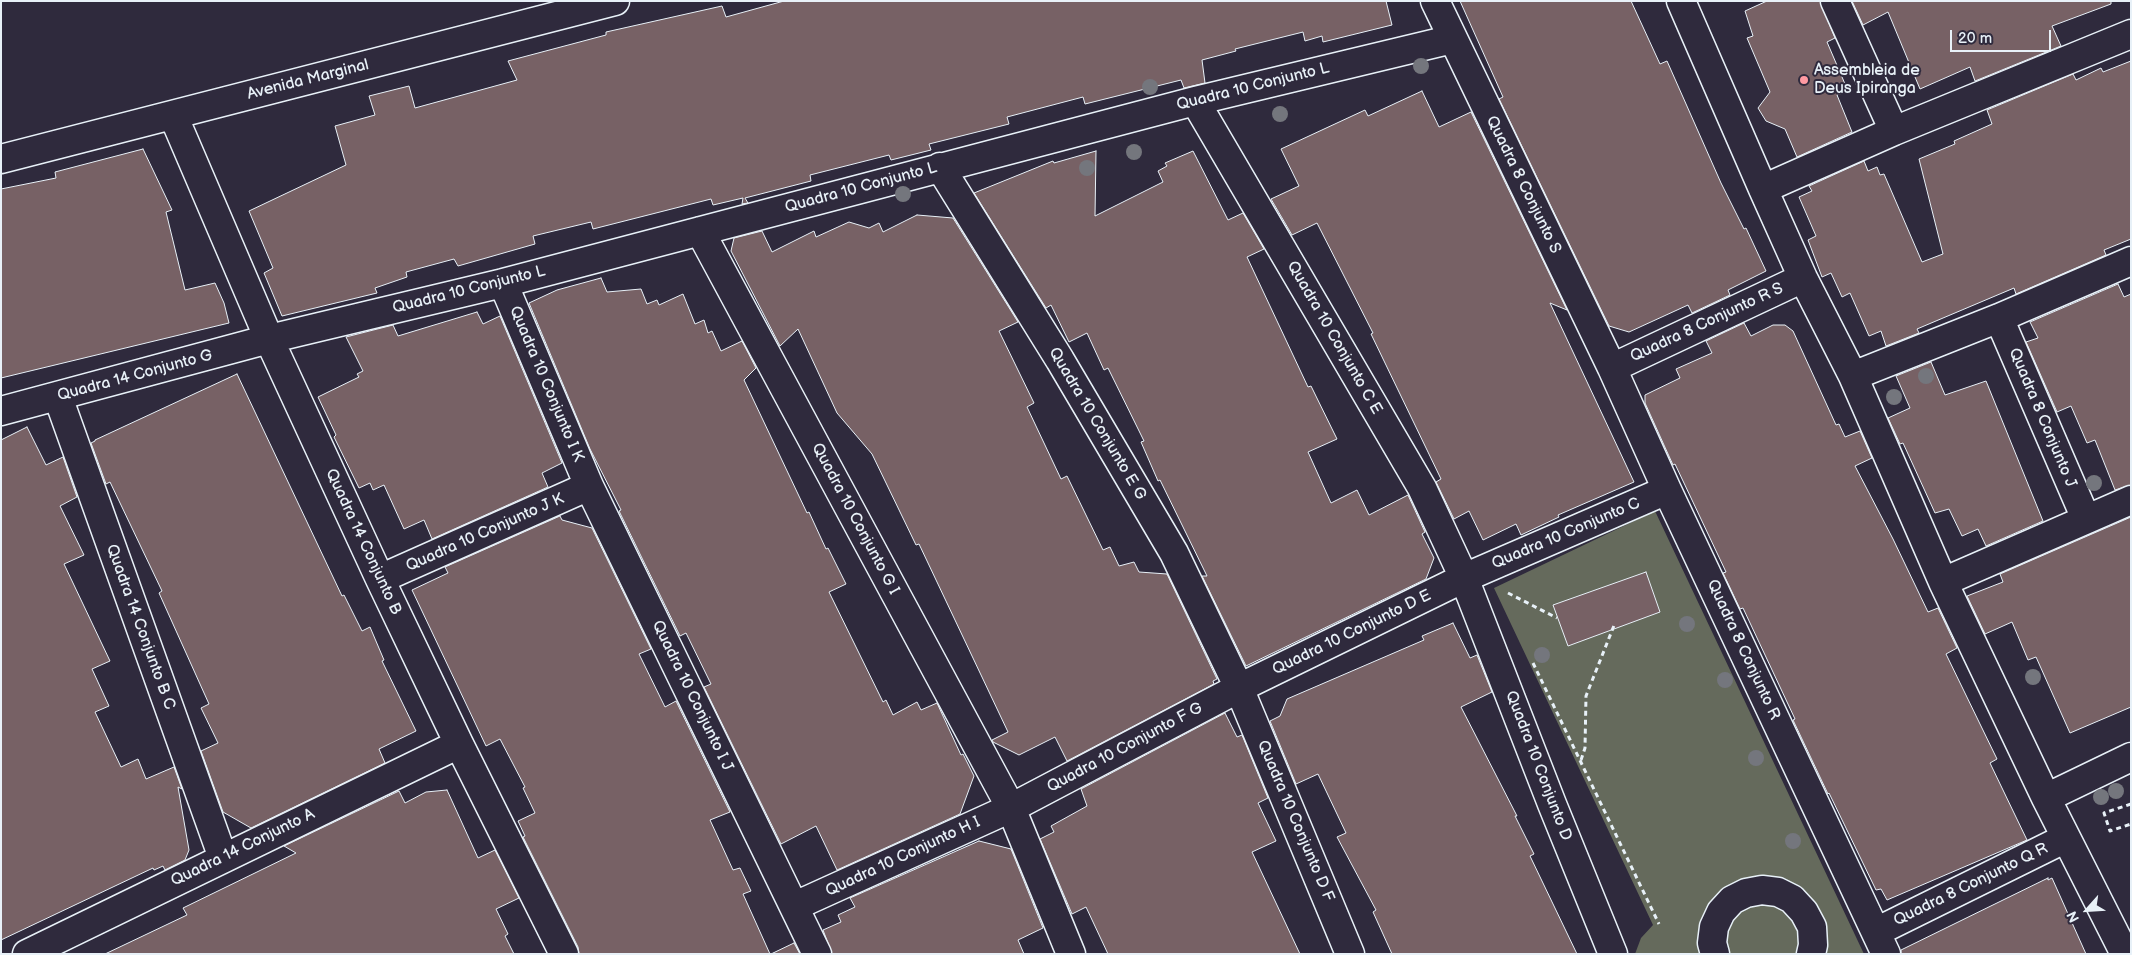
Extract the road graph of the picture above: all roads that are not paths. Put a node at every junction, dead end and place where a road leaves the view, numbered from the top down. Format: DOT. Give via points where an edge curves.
graph roads {
  1 [pos="615,1"];
  2 [pos="1435,1"];
  3 [pos="1681,1"];
  4 [pos="1835,1"];
  5 [pos="2131,34"];
  6 [pos="1453,39"];
  7 [pos="1195,101"];
  8 [pos="173,115"];
  9 [pos="1894,131"];
  10 [pos="1,159"];
  11 [pos="940,167"];
  12 [pos="1763,189"];
  13 [pos="700,231"];
  14 [pos="2131,261"];
  15 [pos="1803,278"];
  16 [pos="503,283"];
  17 [pos="1999,318"];
  18 [pos="269,340"];
  19 [pos="1612,368"];
  20 [pos="1853,376"];
  21 [pos="58,397"];
  22 [pos="1,411"];
  23 [pos="589,486"];
  24 [pos="1667,490"];
  25 [pos="2131,500"];
  26 [pos="2086,519"];
  27 [pos="1464,578"];
  28 [pos="380,579"];
  29 [pos="1943,582"];
  30 [pos="1239,688"];
  31 [pos="459,744"];
  32 [pos="2131,757"];
  33 [pos="2046,798"];
  34 [pos="1011,808"];
  35 [pos="2066,838"];
  36 [pos="223,858"];
  37 [pos="795,906"];
  38 [pos="1881,943"];
  39 [pos="1816,952"];
  40 [pos="28,954"];
  41 [pos="564,954"];
  42 [pos="817,954"];
  43 [pos="1071,954"];
  44 [pos="1350,954"];
  45 [pos="1613,954"];
  46 [pos="1714,954"];
  47 [pos="2125,954"];
  1 -- 8 [label="street, Avenida Marginal"];
  2 -- 6 [label="street, Quadra 8 Conjunto S"];
  3 -- 12 [label="street"];
  4 -- 9 [label="street"];
  5 -- 9 [label="street"];
  6 -- 7 [label="street, Quadra 10 Conjunto L"];
  6 -- 19 [label="street, Quadra 8 Conjunto S"];
  7 -- 11 [label="street, Quadra 10 Conjunto L"];
  7 -- 27 [label="street, Quadra 10 Conjunto C E" via="1422,488"];
  8 -- 10 [label="street, Avenida Marginal"];
  8 -- 18 [label="street, Quadra 14 Conjunto B"];
  9 -- 12 [label="street"];
  11 -- 13 [label="street, Quadra 10 Conjunto L"];
  11 -- 30 [label="street, Quadra 10 Conjunto E G" via="1060,360 1174,553"];
  12 -- 15 [label="street"];
  13 -- 16 [label="street, Quadra 10 Conjunto L"];
  13 -- 34 [label="street, Quadra 10 Conjunto G I"];
  14 -- 17 [label="street"];
  15 -- 19 [label="street, Quadra 8 Conjunto R S"];
  15 -- 20 [label="street"];
  16 -- 18 [label="street, Quadra 10 Conjunto L"];
  16 -- 23 [label="street, Quadra 10 Conjunto I K"];
  17 -- 20 [label="street"];
  17 -- 26 [label="street, Quadra 8 Conjunto J"];
  18 -- 21 [label="street, Quadra 14 Conjunto G"];
  18 -- 28 [label="street, Quadra 14 Conjunto B"];
  19 -- 24 [label="street, Quadra 8 Conjunto R"];
  20 -- 29 [label="street"];
  21 -- 22 [label="street, Quadra 14 Conjunto G"];
  21 -- 36 [label="street, Quadra 14 Conjunto B C"];
  23 -- 28 [label="street, Quadra 10 Conjunto J K"];
  23 -- 37 [label="street, Quadra 10 Conjunto I J"];
  24 -- 27 [label="street, Quadra 10 Conjunto C"];
  24 -- 38 [label="street, Quadra 8 Conjunto R"];
  25 -- 26 [label="street"];
  26 -- 29 [label="street"];
  27 -- 30 [label="street, Quadra 10 Conjunto D E"];
  27 -- 45 [label="street, Quadra 10 Conjunto D"];
  28 -- 31 [label="street, Quadra 14 Conjunto B"];
  29 -- 33 [label="street"];
  30 -- 34 [label="street, Quadra 10 Conjunto F G"];
  30 -- 44 [label="street, Quadra 10 Conjunto D F"];
  31 -- 36 [label="street, Quadra 14 Conjunto A"];
  31 -- 41 [label="street, Quadra 14 Conjunto B"];
  32 -- 33 [label="street"];
  33 -- 35 [label="street"];
  34 -- 37 [label="street, Quadra 10 Conjunto H I"];
  34 -- 43 [label="street, Quadra 10 Conjunto G I"];
  35 -- 38 [label="street, Quadra 8 Conjunto Q R"];
  35 -- 47 [label="street"];
  36 -- 40 [label="street, Quadra 14 Conjunto A"];
  37 -- 42 [label="street, Quadra 10 Conjunto I J"];
  39 -- 46 [label="street" via="1812,927 1804,912 1792,899 1778,892 1762,890 1739,896 1721,912 1714,926"];
}
